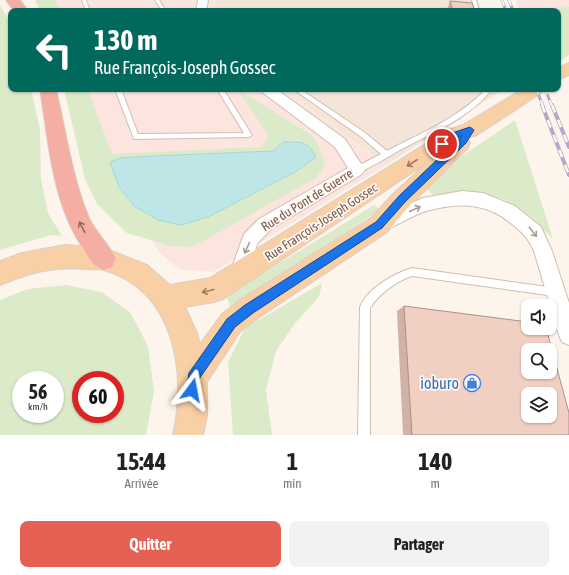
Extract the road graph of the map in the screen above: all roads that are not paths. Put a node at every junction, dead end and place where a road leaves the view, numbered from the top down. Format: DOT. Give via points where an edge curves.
graph roads {
  1 [pos="48,92"];
  2 [pos="119,92"];
  3 [pos="222,92"];
  4 [pos="271,92"];
  5 [pos="300,92"];
  6 [pos="486,92"];
  7 [pos="530,92"];
  8 [pos="470,130"];
  9 [pos="387,155"];
  10 [pos="357,170"];
  11 [pos="379,225"];
  12 [pos="104,259"];
  13 [pos="0,273"];
  14 [pos="238,276"];
  15 [pos="556,292"];
  16 [pos="166,298"];
  17 [pos="569,335"];
  18 [pos="193,378"];
  19 [pos="188,435"];
  20 [pos="364,435"];
  12 -- 1 [label="highway, one-way" via="79,220 57,145"];
  2 -- 3 [label="lane" via="136,137 250,135"];
  4 -- 10 [label="street, Rue du Pont de Guerre" via="340,144"];
  5 -- 9 [label="lane" via="362,134"];
  6 -- 9 [label="lane" via="477,102 456,116"];
  7 -- 8 [label="main road, Rue François-Joseph Gossec"];
  8 -- 11 [label="main road, Rue François-Joseph Gossec" via="464,141 402,199"];
  8 -- 14 [label="main road, Rue François-Joseph Gossec, one-way" via="455,135"];
  9 -- 10 [label="lane"];
  10 -- 14 [label="street, Rue du Pont de Guerre, one-way" via="265,224 250,240"];
  11 -- 15 [label="street, one-way" via="423,205 462,198 483,200 509,210 535,233"];
  11 -- 18 [label="main road, Rue François-Joseph Gossec" via="231,323"];
  12 -- 13 [label="main road" via="65,256 22,264"];
  12 -- 16 [label="main road" via="138,273"];
  14 -- 16 [label="main road, Rue François-Joseph Gossec, one-way" via="214,290"];
  15 -- 17 [label="street"];
  15 -- 20 [label="lane" via="412,272 404,274 368,300 365,307"];
  16 -- 18 [label="main road" via="184,333"];
  18 -- 19 [label="main road" via="192,416"];
}
